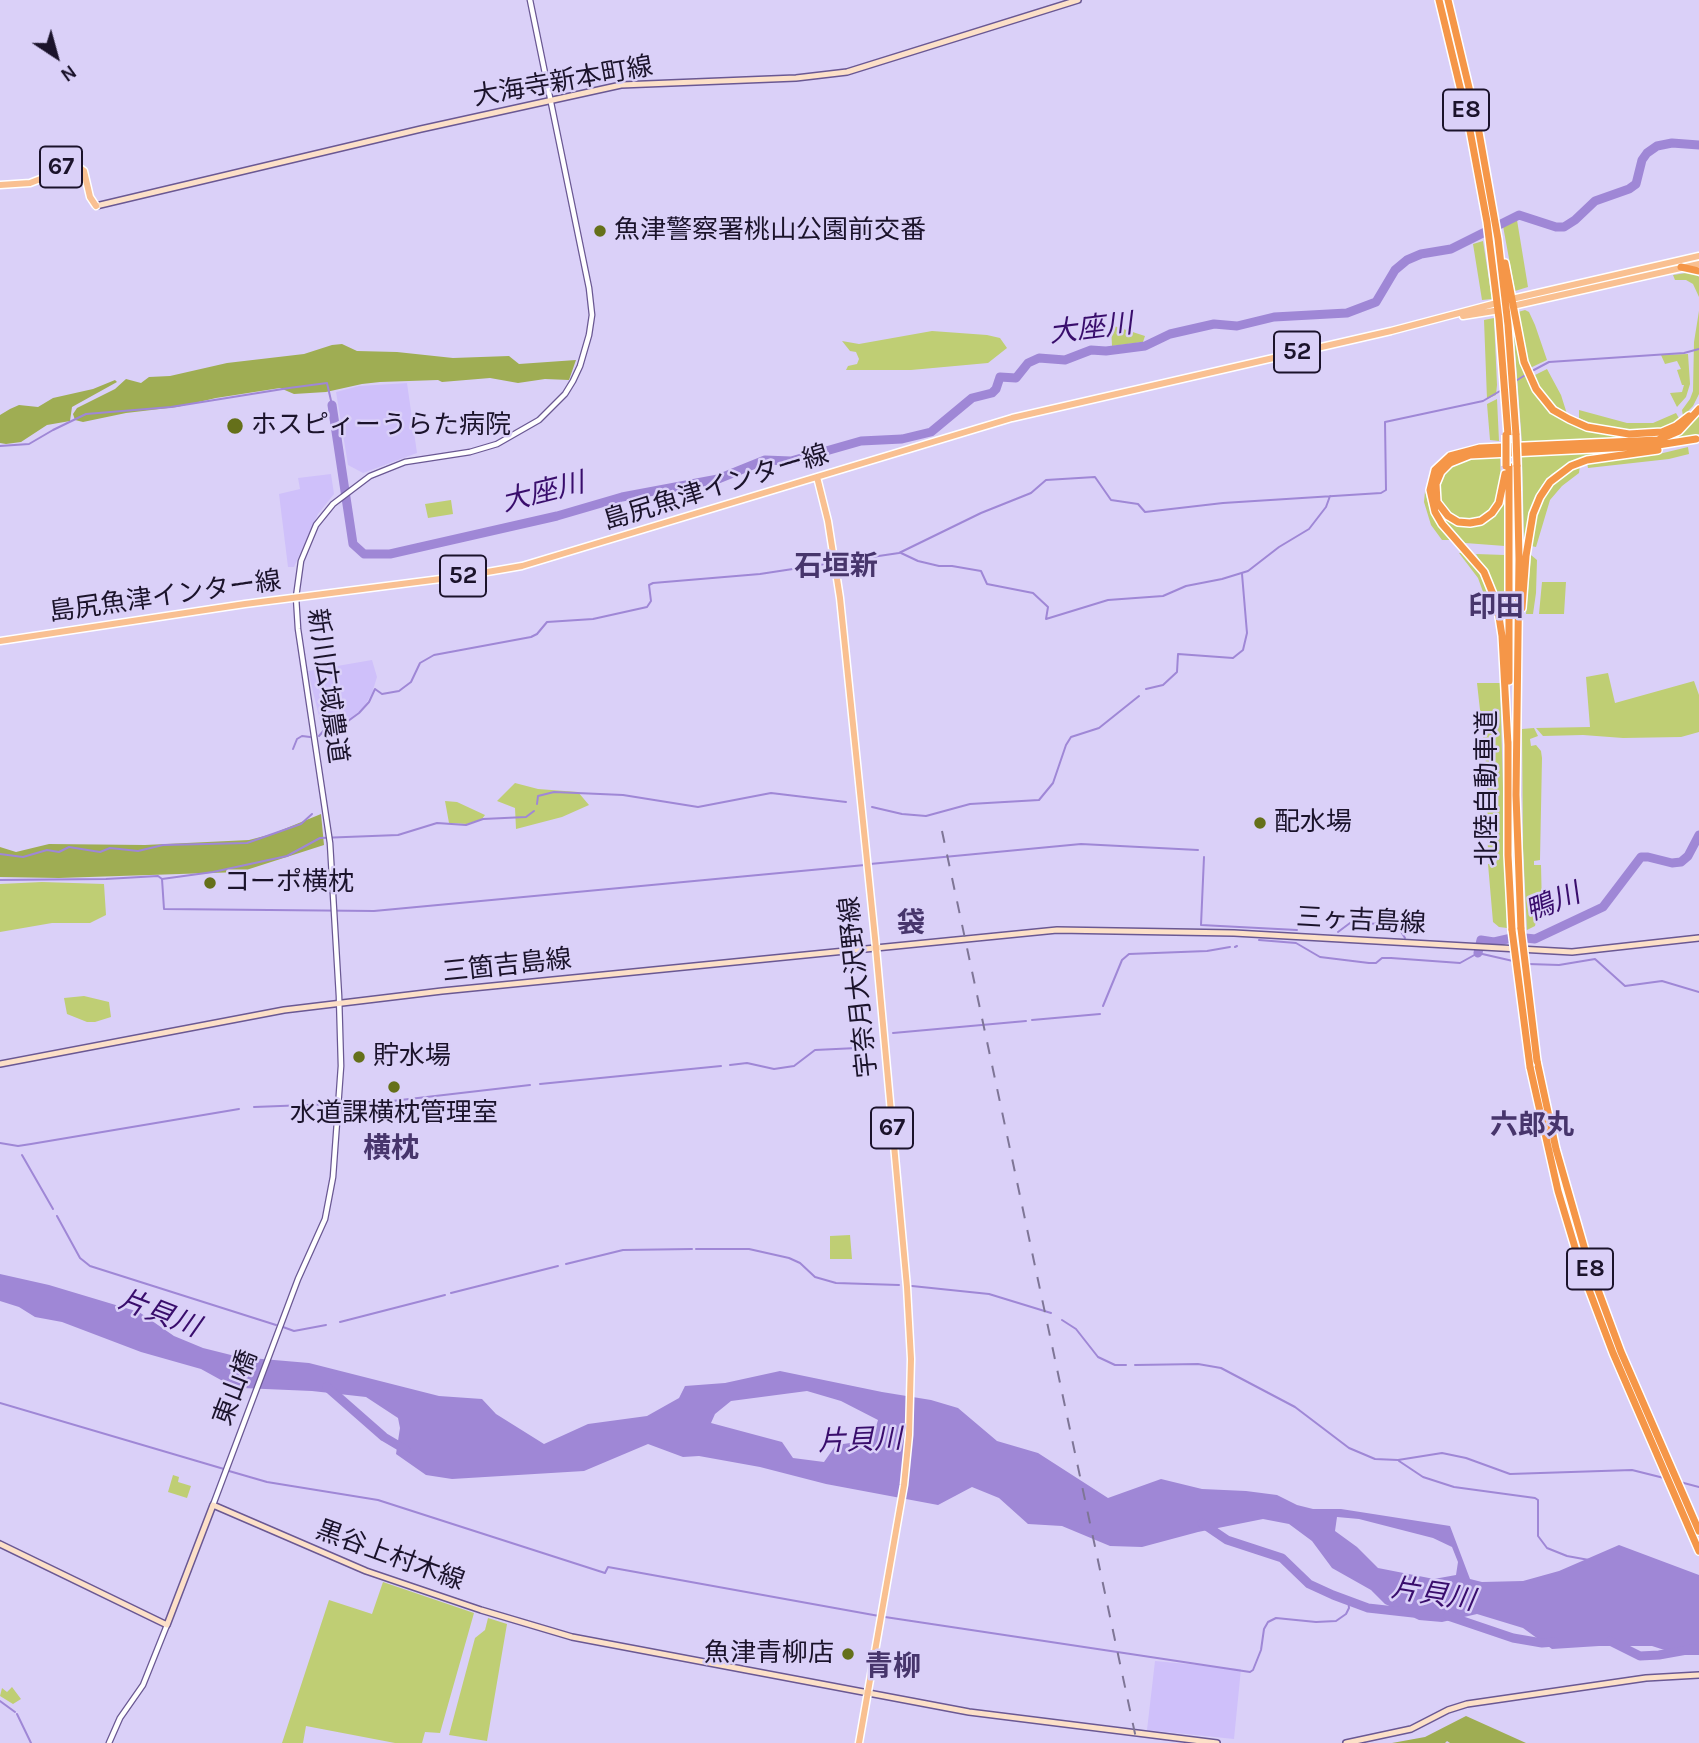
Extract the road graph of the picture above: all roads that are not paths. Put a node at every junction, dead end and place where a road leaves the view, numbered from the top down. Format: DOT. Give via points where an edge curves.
graph roads {
  1 [pos="530,0"];
  2 [pos="1078,0"];
  3 [pos="1439,0"];
  4 [pos="1448,0"];
  5 [pos="552,100"];
  6 [pos="0,185"];
  7 [pos="96,206"];
  8 [pos="1492,220"];
  9 [pos="1496,240"];
  10 [pos="1699,256"];
  11 [pos="1699,264"];
  12 [pos="1681,267"];
  13 [pos="1699,271"];
  14 [pos="1493,308"];
  15 [pos="1699,408"];
  16 [pos="1510,435"];
  17 [pos="1698,438"];
  18 [pos="1511,466"];
  19 [pos="817,477"];
  20 [pos="296,597"];
  21 [pos="0,641"];
  22 [pos="1517,713"];
  23 [pos="1508,745"];
  24 [pos="1517,930"];
  25 [pos="1021,933"];
  26 [pos="1699,938"];
  27 [pos="876,948"];
  28 [pos="340,1004"];
  29 [pos="0,1064"];
  30 [pos="213,1505"];
  31 [pos="1690,1522"];
  32 [pos="1699,1531"];
  33 [pos="0,1544"];
  34 [pos="1699,1551"];
  35 [pos="167,1625"];
  36 [pos="1699,1675"];
  37 [pos="866,1692"];
  38 [pos="109,1743"];
  39 [pos="859,1743"];
  40 [pos="1217,1743"];
  41 [pos="1346,1743"];
  1 -- 5 [label="street, 新川広域農道"];
  2 -- 5 [label="main road, 大海寺新本町線" via="847,72 621,85"];
  3 -- 8 [label="highway, E8"];
  4 -- 8 [label="highway, E8" via="1469,86"];
  5 -- 7 [label="main road, 大海寺新本町線"];
  5 -- 20 [label="street, 新川広域農道" via="592,315 573,381 549,411 512,438 481,449 393,466 340,497 316,525 302,561"];
  6 -- 7 [label="main road, 67" via="30,183 73,163 84,171"];
  8 -- 9 [label="highway"];
  9 -- 15 [label="highway" via="1524,362 1536,389 1553,410 1597,430 1647,434 1676,426"];
  9 -- 16 [label="highway, 北陸自動車道 / E8"];
  9 -- 16 [label="highway, 北陸自動車道 / E8" via="1508,325"];
  10 -- 12 [label="main road" via="1517,302"];
  11 -- 12 [label="main road"];
  12 -- 13 [label="highway"];
  14 -- 19 [label="main road, 島尻魚津インター線 / 52" via="1031,413"];
  15 -- 23 [label="highway" via="1679,431 1658,440 1480,448 1450,456 1435,470 1430,490 1435,512 1479,565 1495,595"];
  16 -- 18 [label="highway, 北陸自動車道 / E8, bridge"];
  17 -- 18 [label="highway" via="1652,446 1469,455 1441,472 1436,491 1440,507 1464,523 1486,518 1502,496"];
  17 -- 22 [label="highway" via="1664,449 1578,463 1563,470 1545,489 1528,538"];
  18 -- 22 [label="highway, 北陸自動車道 / E8"];
  18 -- 23 [label="highway, 北陸自動車道 / E8"];
  19 -- 20 [label="main road, 島尻魚津インター線 / 52" via="522,566"];
  19 -- 27 [label="main road, 宇奈月大沢野線 / 67" via="840,598"];
  20 -- 21 [label="main road, 島尻魚津インター線 / 52"];
  20 -- 28 [label="street, 新川広域農道" via="329,838"];
  22 -- 24 [label="highway, 北陸自動車道 / E8"];
  23 -- 24 [label="highway, 北陸自動車道 / E8" via="1508,855"];
  24 -- 31 [label="highway, 北陸自動車道 / E8, bridge" via="1556,1149 1591,1271"];
  24 -- 31 [label="highway, 北陸自動車道 / E8, bridge" via="1530,1067 1558,1191 1613,1353"];
  25 -- 26 [label="main road, 三ヶ吉島線" via="1096,929 1234,933 1572,952"];
  25 -- 27 [label="main road, 三箇吉島線"];
  27 -- 28 [label="main road, 三箇吉島線"];
  27 -- 37 [label="main road, 宇奈月大沢野線 / 67" via="909,1309 910,1389 904,1485"];
  28 -- 29 [label="main road, 三箇吉島線" via="223,1020"];
  28 -- 30 [label="street, 東山橋" via="341,1066 331,1195"];
  30 -- 35 [label="main road"];
  30 -- 37 [label="main road, 黒谷上村木線" via="366,1571 546,1631"];
  31 -- 32 [label="highway, 北陸自動車道 / E8"];
  31 -- 34 [label="highway, 北陸自動車道 / E8"];
  33 -- 35 [label="main road"];
  35 -- 38 [label="street" via="142,1685"];
  36 -- 41 [label="main road" via="1646,1678 1467,1704 1412,1728"];
  37 -- 39 [label="main road, 宇奈月大沢野線 / 67"];
  37 -- 40 [label="main road, 黒谷上村木線" via="969,1712"];
}
